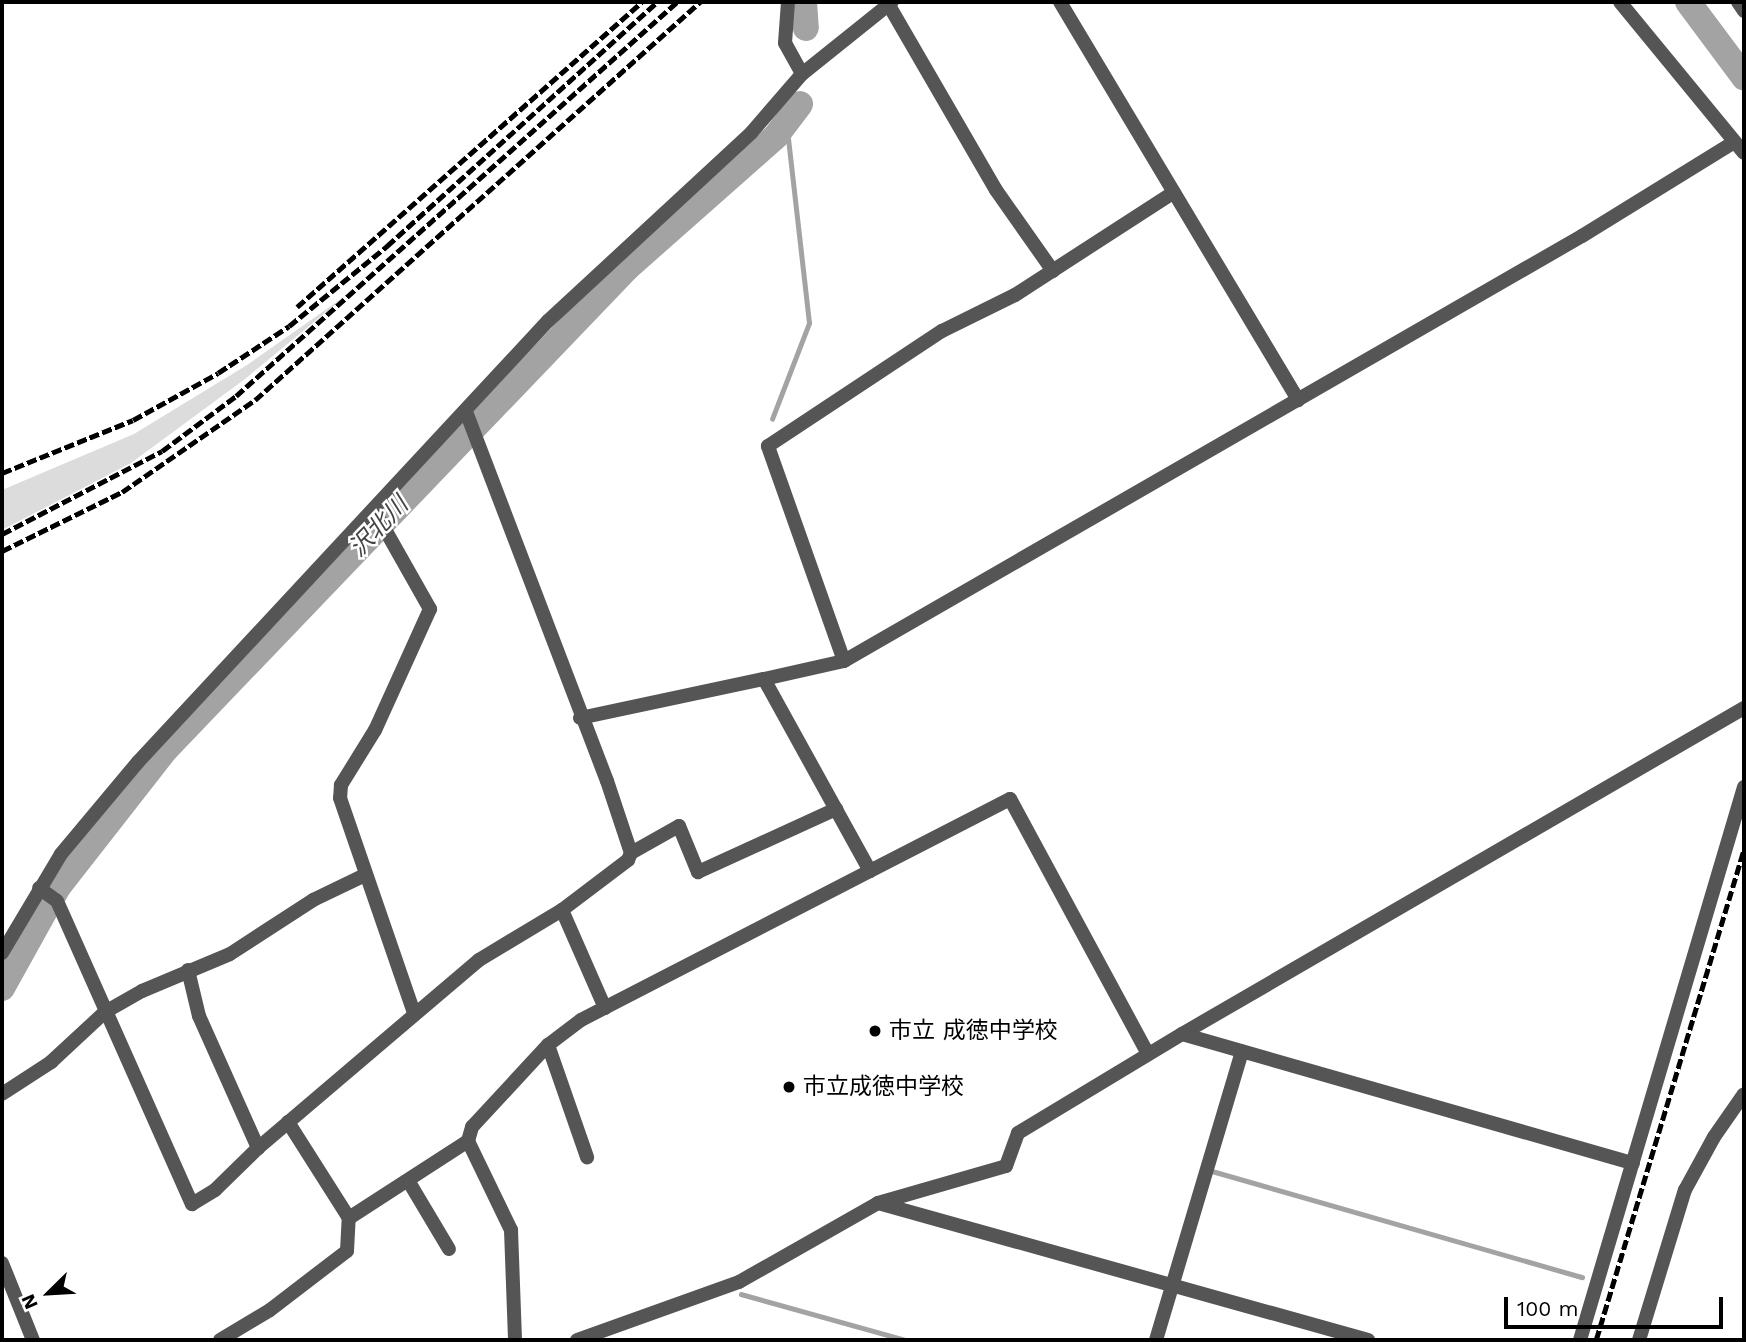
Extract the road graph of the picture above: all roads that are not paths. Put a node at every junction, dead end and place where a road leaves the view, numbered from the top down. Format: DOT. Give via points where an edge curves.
graph roads {
  1 [pos="788,2"];
  2 [pos="1060,2"];
  3 [pos="1620,2"];
  4 [pos="1738,2"];
  5 [pos="889,3"];
  6 [pos="1744,11"];
  7 [pos="802,75"];
  8 [pos="1734,142"];
  9 [pos="1744,153"];
  10 [pos="1174,192"];
  11 [pos="1053,271"];
  12 [pos="1298,400"];
  13 [pos="468,416"];
  14 [pos="376,513"];
  15 [pos="844,662"];
  16 [pos="764,678"];
  17 [pos="1744,708"];
  18 [pos="580,718"];
  19 [pos="1744,787"];
  20 [pos="836,809"];
  21 [pos="631,853"];
  22 [pos="870,871"];
  23 [pos="365,876"];
  24 [pos="47,893"];
  25 [pos="562,910"];
  26 [pos="2,953"];
  27 [pos="188,970"];
  28 [pos="605,1008"];
  29 [pos="105,1013"];
  30 [pos="414,1013"];
  31 [pos="1182,1034"];
  32 [pos="548,1045"];
  33 [pos="1242,1052"];
  34 [pos="1148,1054"];
  35 [pos="2,1094"];
  36 [pos="1744,1094"];
  37 [pos="288,1122"];
  38 [pos="468,1141"];
  39 [pos="258,1148"];
  40 [pos="587,1157"];
  41 [pos="1633,1163"];
  42 [pos="409,1182"];
  43 [pos="878,1203"];
  44 [pos="349,1218"];
  45 [pos="449,1249"];
  46 [pos="2,1263"];
  47 [pos="1172,1283"];
  48 [pos="33,1340"];
  49 [pos="220,1340"];
  50 [pos="515,1340"];
  51 [pos="577,1340"];
  52 [pos="1156,1340"];
  53 [pos="1368,1340"];
  54 [pos="1580,1340"];
  55 [pos="1639,1340"];
  1 -- 7 [label="street" via="785,43"];
  2 -- 10 [label="street"];
  3 -- 8 [label="street"];
  4 -- 6 [label="street"];
  5 -- 7 [label="street"];
  5 -- 11 [label="street" via="996,190"];
  7 -- 13 [label="street" via="751,133 623,248"];
  8 -- 9 [label="street"];
  8 -- 12 [label="street"];
  10 -- 11 [label="street"];
  10 -- 12 [label="street"];
  11 -- 15 [label="street" via="942,331 768,446"];
  12 -- 15 [label="street"];
  13 -- 14 [label="street"];
  13 -- 18 [label="street"];
  14 -- 23 [label="street" via="430,609 375,730 341,785 340,797"];
  14 -- 24 [label="street" via="138,762 61,854"];
  15 -- 16 [label="street"];
  16 -- 18 [label="street"];
  16 -- 20 [label="street"];
  17 -- 31 [label="street"];
  18 -- 21 [label="street"];
  19 -- 41 [label="street"];
  20 -- 21 [label="street" via="698,872 679,826"];
  20 -- 22 [label="street"];
  21 -- 25 [label="street" via="609,877"];
  22 -- 28 [label="street"];
  22 -- 34 [label="street" via="1010,799"];
  23 -- 27 [label="street" via="313,900 230,954"];
  23 -- 30 [label="street"];
  24 -- 26 [label="street"];
  24 -- 29 [label="street"];
  25 -- 28 [label="street"];
  25 -- 30 [label="street" via="479,960"];
  27 -- 29 [label="street"];
  27 -- 39 [label="street" via="199,1016"];
  28 -- 32 [label="street"];
  29 -- 35 [label="street" via="51,1062"];
  29 -- 39 [label="street" via="192,1204 215,1190"];
  30 -- 37 [label="street"];
  31 -- 33 [label="street"];
  31 -- 34 [label="street"];
  32 -- 38 [label="street" via="472,1127"];
  32 -- 40 [label="street"];
  33 -- 41 [label="street"];
  33 -- 47 [label="street"];
  34 -- 43 [label="street" via="1018,1133 1006,1166"];
  36 -- 55 [label="street" via="1714,1136 1685,1191"];
  37 -- 39 [label="street"];
  37 -- 44 [label="street"];
  38 -- 42 [label="street"];
  38 -- 50 [label="street" via="511,1230"];
  41 -- 54 [label="street"];
  42 -- 44 [label="street"];
  42 -- 45 [label="street"];
  43 -- 47 [label="street"];
  43 -- 51 [label="street" via="739,1282"];
  44 -- 49 [label="street" via="347,1251 270,1310"];
  46 -- 48 [label="street"];
  47 -- 52 [label="street"];
  47 -- 53 [label="street"];
}
